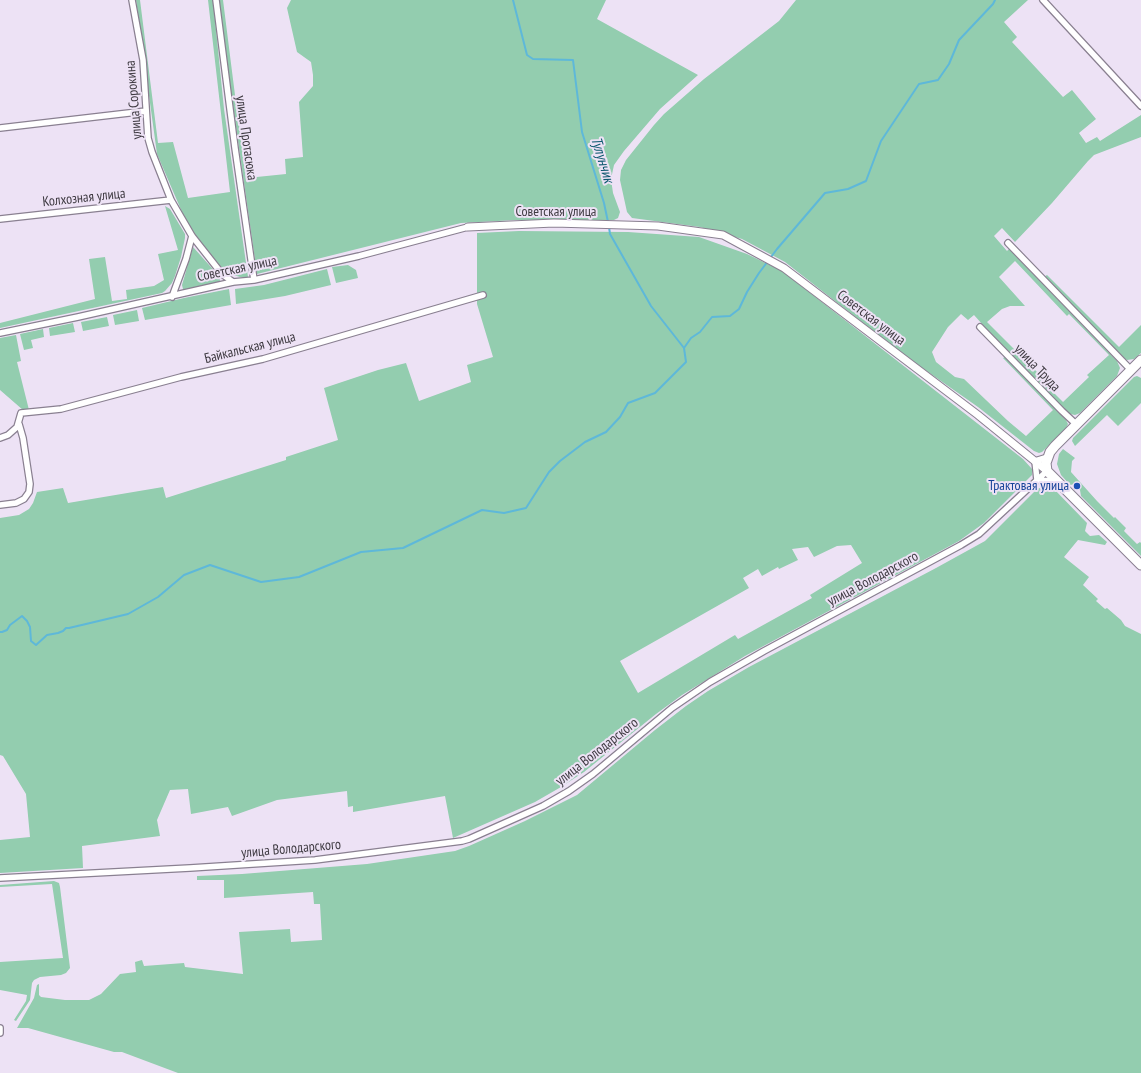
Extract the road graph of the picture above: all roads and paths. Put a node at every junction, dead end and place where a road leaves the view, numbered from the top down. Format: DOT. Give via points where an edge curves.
graph roads {
  1 [pos="132,0"];
  2 [pos="216,0"];
  3 [pos="1043,0"];
  4 [pos="1141,106"];
  5 [pos="146,111"];
  6 [pos="0,128"];
  7 [pos="171,200"];
  8 [pos="0,219"];
  9 [pos="468,227"];
  10 [pos="192,236"];
  11 [pos="1008,243"];
  12 [pos="254,280"];
  13 [pos="233,282"];
  14 [pos="483,295"];
  15 [pos="172,297"];
  16 [pos="980,327"];
  17 [pos="0,333"];
  18 [pos="1137,367"];
  19 [pos="19,424"];
  20 [pos="1077,425"];
  21 [pos="0,438"];
  22 [pos="1048,457"];
  23 [pos="1035,461"];
  24 [pos="1047,471"];
  25 [pos="1037,480"];
  26 [pos="1057,481"];
  27 [pos="0,505"];
  28 [pos="1141,565"];
  29 [pos="0,878"];
  30 [pos="0,1028"];
  31 [pos="0,1033"];
  1 -- 5 [label="street, улица Сорокина" via="143,60"];
  2 -- 12 [label="street, улица Протасюка"];
  3 -- 4 [label="street"];
  5 -- 6 [label="street"];
  5 -- 7 [label="street, улица Сорокина" via="148,138"];
  7 -- 8 [label="street, Колхозная улица"];
  7 -- 10 [label="street, улица Сорокина"];
  9 -- 12 [label="street, Советская улица"];
  9 -- 23 [label="street, Советская улица" via="554,223 658,226 723,235 784,268"];
  10 -- 13 [label="street, улица Сорокина" via="219,270"];
  10 -- 15 [label="street"];
  11 -- 18 [label="street"];
  12 -- 13 [label="street, Советская улица"];
  13 -- 15 [label="street, Советская улица"];
  14 -- 19 [label="street, Байкальская улица" via="263,359 181,377 61,409 21,413"];
  15 -- 17 [label="street, Советская улица"];
  16 -- 20 [label="street, улица Труда"];
  18 -- 20 [label="highway"];
  19 -- 21 [label="street" via="8,435"];
  19 -- 27 [label="street" via="30,484 29,492 24,499 16,503"];
  20 -- 22 [label="highway" via="1055,446"];
  22 -- 23 [label="street"];
  22 -- 24 [label="highway"];
  23 -- 24 [label="street, Советская улица"];
  23 -- 25 [label="street"];
  24 -- 25 [label="street, улица Володарского"];
  24 -- 26 [label="highway"];
  25 -- 26 [label="street"];
  25 -- 29 [label="street, улица Володарского" via="979,534 962,545 710,682 672,708 569,790 543,806 468,839 315,860"];
  26 -- 28 [label="highway"];
  30 -- 31 [label="street"];
}
